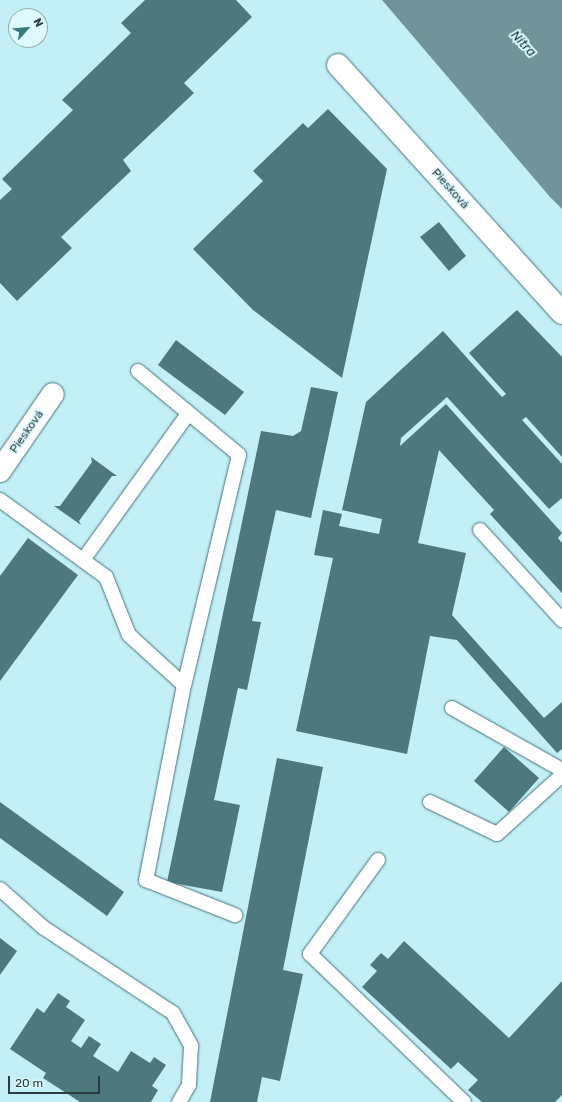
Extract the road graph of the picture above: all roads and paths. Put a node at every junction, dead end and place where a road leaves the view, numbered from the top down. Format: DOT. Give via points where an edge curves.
graph roads {
  1 [pos="338,65"];
  2 [pos="562,313"];
  3 [pos="138,371"];
  4 [pos="53,394"];
  5 [pos="188,414"];
  6 [pos="0,471"];
  7 [pos="0,500"];
  8 [pos="480,530"];
  9 [pos="83,560"];
  10 [pos="562,620"];
  11 [pos="184,685"];
  12 [pos="452,708"];
  13 [pos="562,770"];
  14 [pos="562,775"];
  15 [pos="430,802"];
  16 [pos="378,860"];
  17 [pos="0,889"];
  18 [pos="235,915"];
  19 [pos="179,1102"];
  20 [pos="464,1102"];
  1 -- 2 [label="street, Piesková"];
  3 -- 5 [label="lane"];
  4 -- 6 [label="street, Piesková"];
  5 -- 9 [label="lane"];
  5 -- 11 [label="lane" via="239,455"];
  7 -- 9 [label="lane"];
  8 -- 10 [label="lane"];
  9 -- 11 [label="lane" via="106,577 129,635"];
  11 -- 18 [label="lane" via="146,880"];
  12 -- 13 [label="lane"];
  14 -- 15 [label="lane" via="497,834"];
  16 -- 20 [label="lane" via="310,954"];
  17 -- 19 [label="lane" via="44,928 173,1013 191,1046 189,1086"];
}
